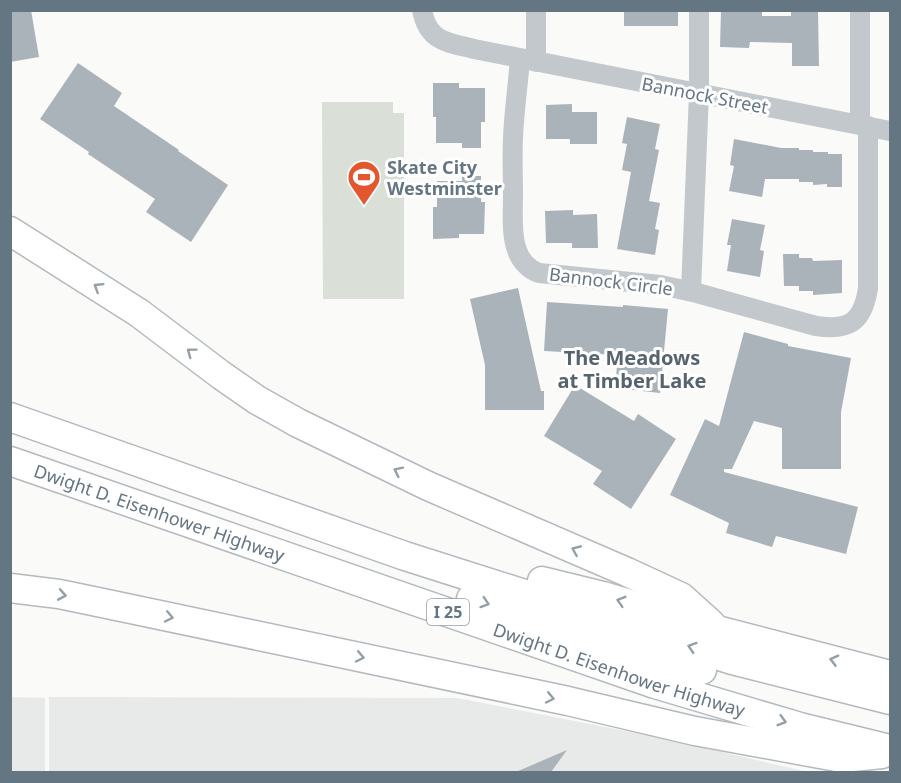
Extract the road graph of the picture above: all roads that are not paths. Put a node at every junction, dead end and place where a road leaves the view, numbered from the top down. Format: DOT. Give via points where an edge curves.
graph roads {
  1 [pos="422,10"];
  2 [pos="536,10"];
  3 [pos="699,10"];
  4 [pos="860,10"];
  5 [pos="528,60"];
  6 [pos="699,93"];
  7 [pos="864,126"];
  8 [pos="891,130"];
  9 [pos="10,231"];
  10 [pos="691,291"];
  11 [pos="10,403"];
  12 [pos="10,417"];
  13 [pos="10,446"];
  14 [pos="10,461"];
  15 [pos="11,588"];
  16 [pos="717,630"];
  17 [pos="891,675"];
  18 [pos="891,700"];
  19 [pos="891,719"];
  20 [pos="891,751"];
  1 -- 5 [label="street, Bannock Street" via="431,33 444,41"];
  2 -- 5 [label="street, Bannock Circle"];
  3 -- 6 [label="street, Bannock Circle"];
  4 -- 7 [label="street, Bannock Circle"];
  5 -- 6 [label="street, Bannock Street"];
  5 -- 10 [label="street, Bannock Circle" via="513,138 513,215 517,250 525,264 539,273"];
  6 -- 7 [label="street, Bannock Street"];
  6 -- 10 [label="street, Bannock Circle"];
  7 -- 8 [label="street, Bannock Street"];
  7 -- 10 [label="street, Bannock Circle" via="868,288 856,319 843,327 816,326"];
  16 -- 9 [label="highway, one-way" via="681,597 428,486 257,400 139,313"];
  16 -- 11 [label="highway, one-way" via="603,596 480,567"];
  18 -- 12 [label="highway, one-way" via="732,660 405,556"];
  13 -- 19 [label="highway, one-way" via="594,639"];
  14 -- 20 [label="highway, Dwight D. Eisenhower Highway / I 25, one-way" via="655,684"];
  15 -- 20 [label="highway, one-way" via="123,607 695,731 842,758"];
  17 -- 16 [label="highway, one-way"];
}
